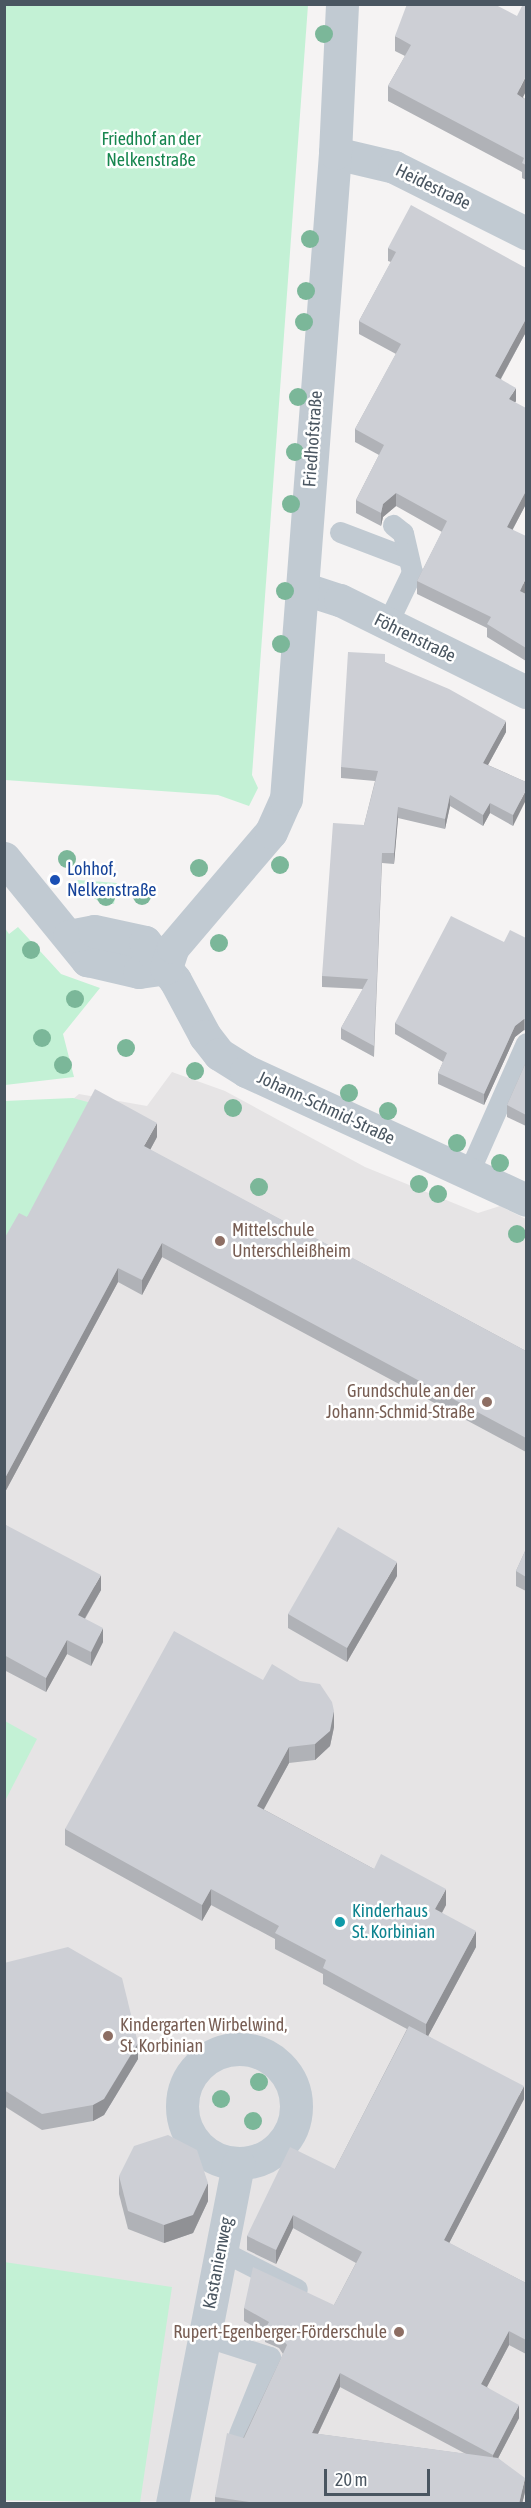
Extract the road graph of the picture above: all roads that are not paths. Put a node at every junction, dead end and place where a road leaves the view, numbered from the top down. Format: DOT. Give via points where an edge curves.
graph roads {
  1 [pos="342,4"];
  2 [pos="335,153"];
  3 [pos="526,233"];
  4 [pos="393,525"];
  5 [pos="340,532"];
  6 [pos="408,558"];
  7 [pos="302,588"];
  8 [pos="387,624"];
  9 [pos="526,692"];
  10 [pos="4,858"];
  11 [pos="166,968"];
  12 [pos="526,1043"];
  13 [pos="468,1174"];
  14 [pos="526,1200"];
  15 [pos="238,2163"];
  16 [pos="220,2250"];
  17 [pos="311,2296"];
  18 [pos="204,2336"];
  19 [pos="238,2434"];
  20 [pos="172,2504"];
  1 -- 2 [label="street, Friedhofstraße"];
  2 -- 3 [label="street, Heidestraße" via="394,168"];
  2 -- 7 [label="street, Friedhofstraße"];
  4 -- 6 [label="lane" via="403,533"];
  5 -- 6 [label="lane"];
  6 -- 8 [label="lane" via="411,572"];
  7 -- 8 [label="street, Föhrenstraße" via="340,600"];
  7 -- 11 [label="street, Friedhofstraße" via="286,799 271,832 248,864 173,947"];
  8 -- 9 [label="street, Föhrenstraße"];
  10 -- 11 [label="street" via="87,960 139,972"];
  11 -- 13 [label="street, Johann-Schmid-Straße" via="219,1054 246,1071"];
  12 -- 13 [label="lane"];
  13 -- 14 [label="street, Johann-Schmid-Straße"];
  15 -- 16 [label="street, Kastanienweg"];
  16 -- 17 [label="lane"];
  16 -- 18 [label="street, Kastanienweg"];
  18 -- 19 [label="lane" via="270,2357"];
  18 -- 20 [label="street, Kastanienweg"];
}
